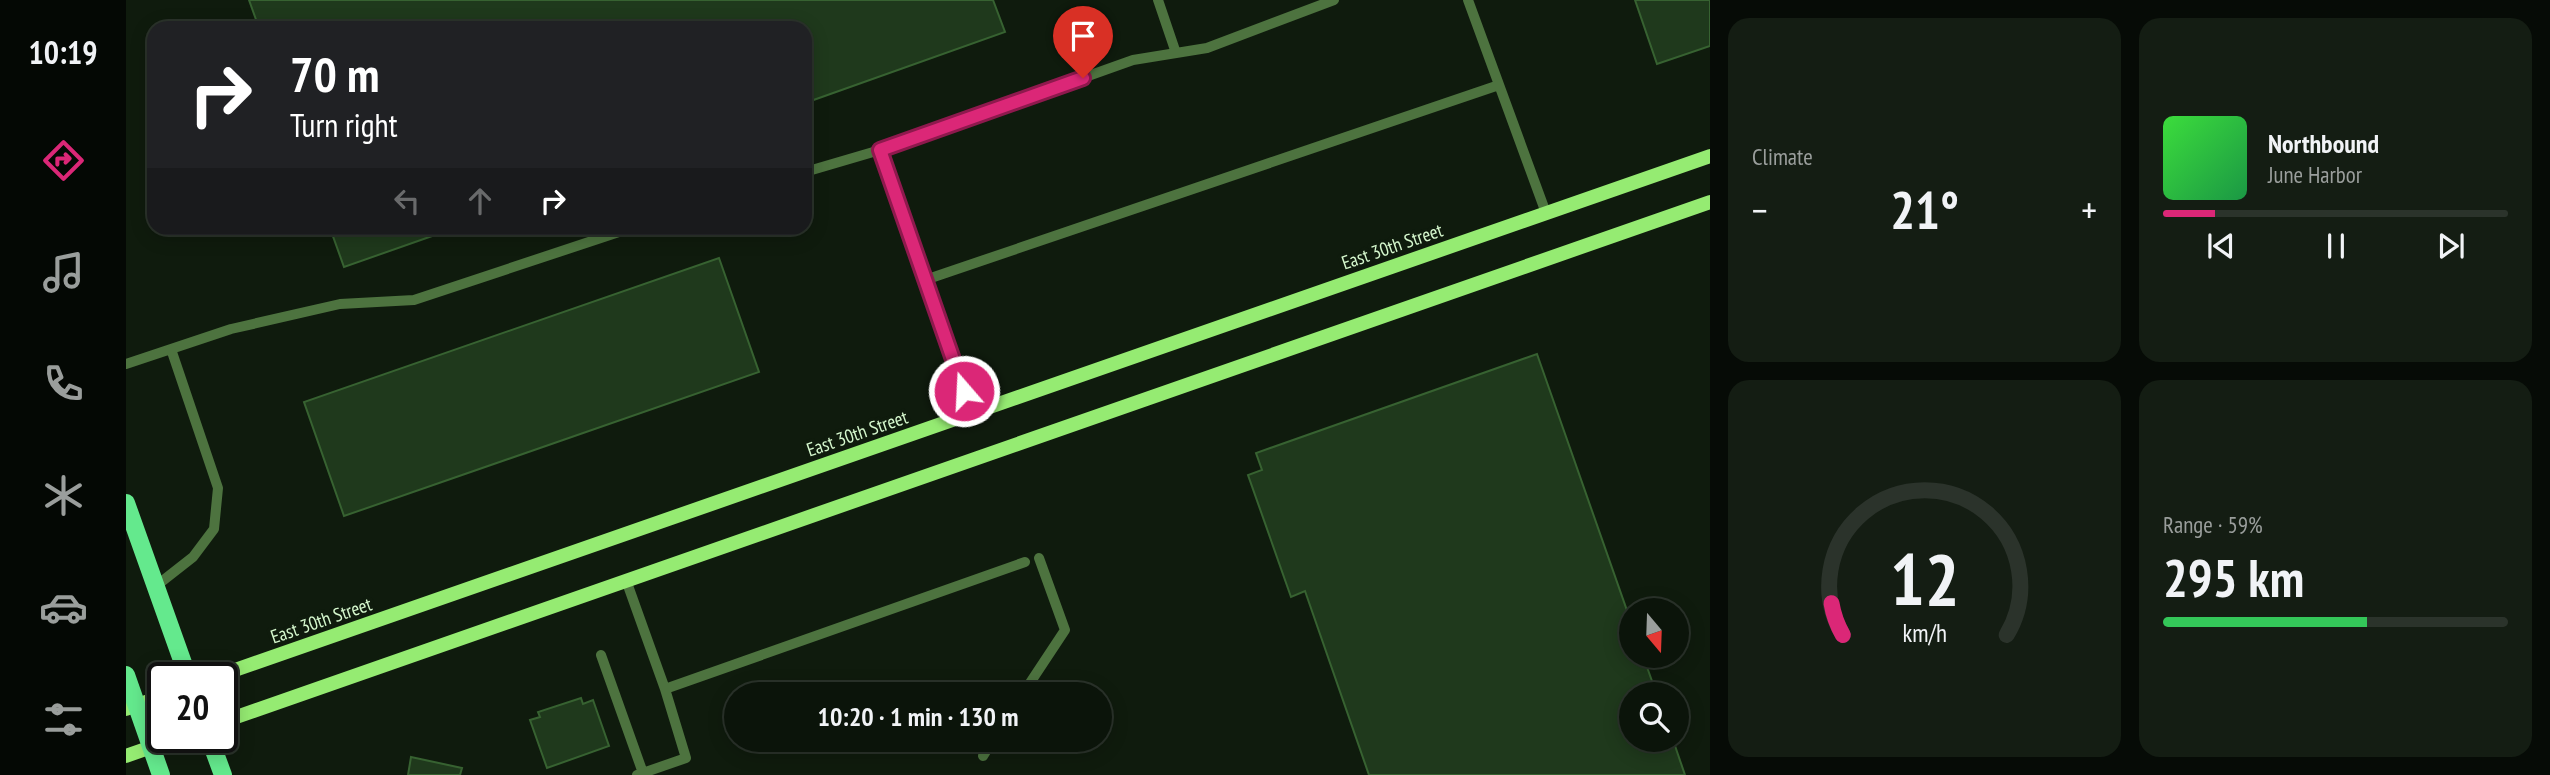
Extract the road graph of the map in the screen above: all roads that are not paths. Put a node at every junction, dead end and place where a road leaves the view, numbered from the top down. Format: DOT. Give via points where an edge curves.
graph roads {
  1 [pos="1157,0"];
  2 [pos="1334,0"];
  3 [pos="1460,0"];
  4 [pos="1468,0"];
  5 [pos="1176,53"];
  6 [pos="1499,85"];
  7 [pos="880,150"];
  8 [pos="1710,156"];
  9 [pos="812,170"];
  10 [pos="1710,202"];
  11 [pos="1546,213"];
  12 [pos="610,235"];
  13 [pos="925,280"];
  14 [pos="171,349"];
  15 [pos="126,364"];
  16 [pos="972,414"];
  17 [pos="126,503"];
  18 [pos="1038,558"];
  19 [pos="1026,562"];
  20 [pos="626,580"];
  21 [pos="156,586"];
  22 [pos="601,654"];
  23 [pos="183,662"];
  24 [pos="238,669"];
  25 [pos="126,675"];
  26 [pos="1030,682"];
  27 [pos="665,689"];
  28 [pos="131,707"];
  29 [pos="238,716"];
  30 [pos="147,739"];
  31 [pos="147,748"];
  32 [pos="985,752"];
  33 [pos="153,753"];
  34 [pos="215,753"];
  35 [pos="983,755"];
  36 [pos="126,756"];
  37 [pos="640,774"];
  38 [pos="161,775"];
  39 [pos="223,775"];
  1 -- 5 [label="lane"];
  2 -- 5 [label="lane" via="1207,48"];
  3 -- 4 [label="lane"];
  4 -- 6 [label="lane"];
  5 -- 7 [label="lane" via="1133,60"];
  6 -- 11 [label="lane"];
  6 -- 13 [label="lane"];
  7 -- 9 [label="lane"];
  7 -- 13 [label="lane"];
  8 -- 11 [label="main road, East 30th Street"];
  10 -- 20 [label="main road"];
  11 -- 16 [label="main road, East 30th Street"];
  12 -- 14 [label="lane" via="414,300 340,304 231,329"];
  13 -- 16 [label="lane"];
  14 -- 15 [label="lane"];
  14 -- 21 [label="lane" via="218,488 214,529 193,557"];
  16 -- 24 [label="main road, East 30th Street"];
  17 -- 21 [label="main road"];
  18 -- 26 [label="lane" via="1065,629"];
  19 -- 27 [label="lane"];
  20 -- 27 [label="lane"];
  20 -- 29 [label="main road"];
  21 -- 23 [label="main road"];
  22 -- 37 [label="lane"];
  25 -- 28 [label="main road"];
  27 -- 37 [label="lane" via="686,758"];
  28 -- 30 [label="main road"];
  31 -- 36 [label="main road"];
  32 -- 35 [label="lane"];
  33 -- 38 [label="main road"];
  34 -- 39 [label="main road"];
}
